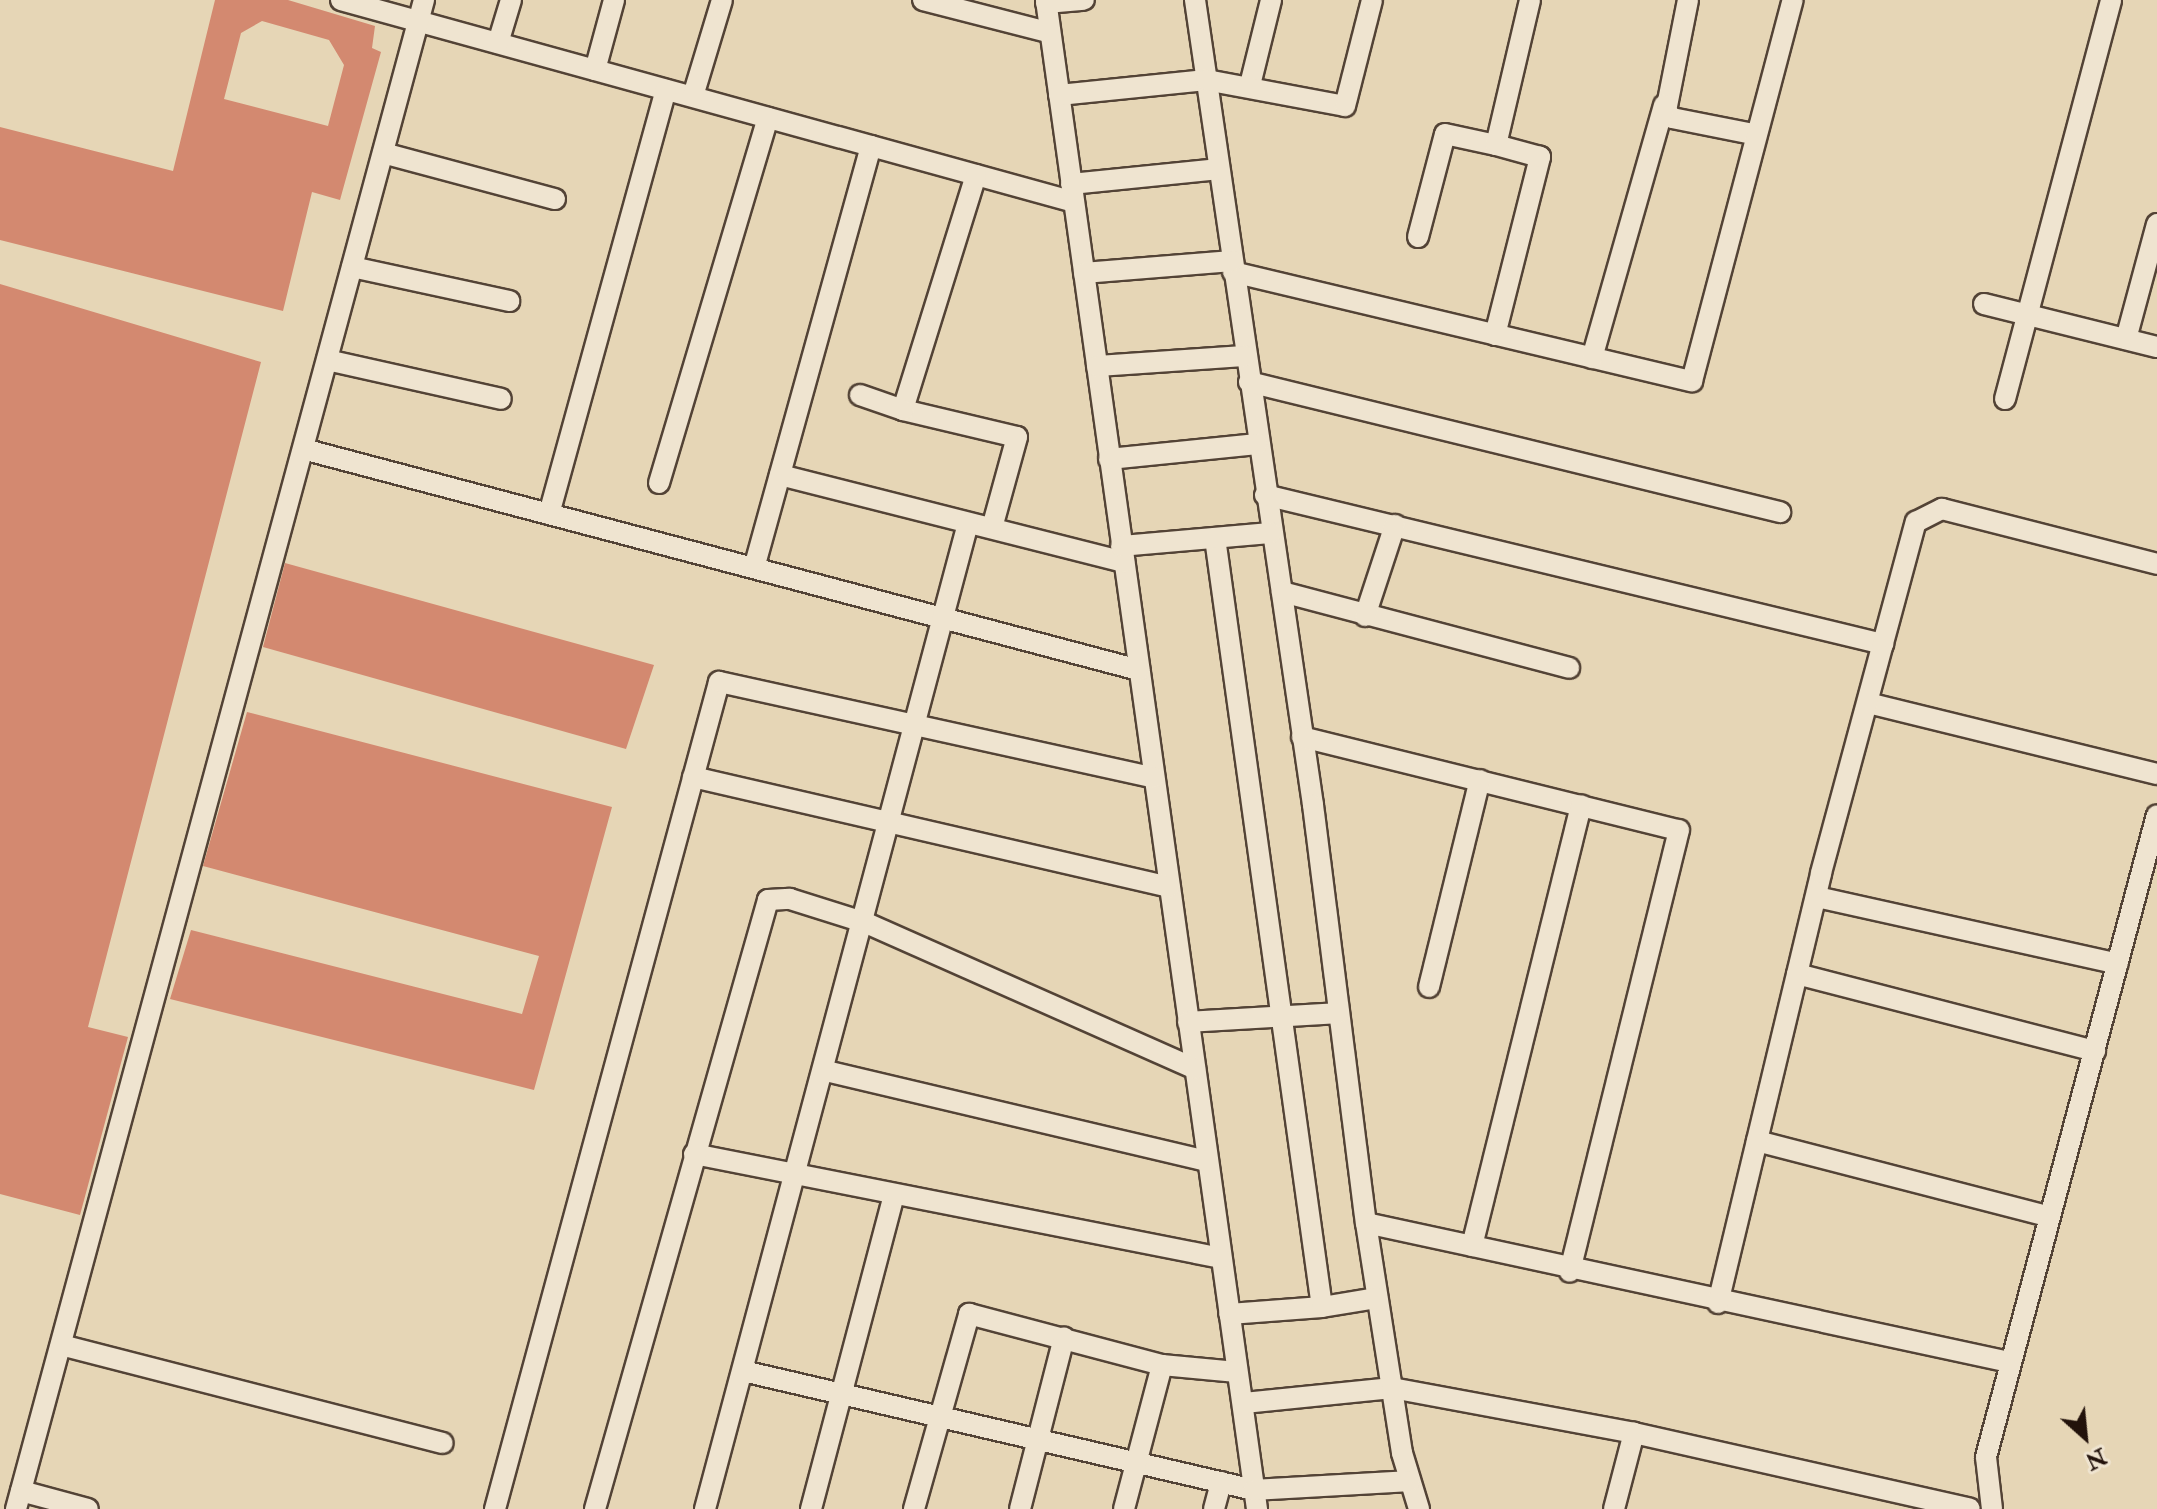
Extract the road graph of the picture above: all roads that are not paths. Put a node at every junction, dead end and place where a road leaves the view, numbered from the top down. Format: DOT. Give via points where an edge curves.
graph roads {
  1 [pos="341,0"];
  2 [pos="424,0"];
  3 [pos="511,0"];
  4 [pos="614,0"];
  5 [pos="722,0"];
  6 [pos="923,0"];
  7 [pos="1084,0"];
  8 [pos="1195,0"];
  9 [pos="1271,0"];
  10 [pos="1372,0"];
  11 [pos="1530,0"];
  12 [pos="1688,0"];
  13 [pos="1793,0"];
  14 [pos="2111,0"];
  15 [pos="1046,1"];
  16 [pos="419,22"];
  17 [pos="1048,32"];
  18 [pos="498,43"];
  19 [pos="595,70"];
  20 [pos="1206,80"];
  21 [pos="1250,85"];
  22 [pos="666,90"];
  23 [pos="1059,95"];
  24 [pos="693,96"];
  25 [pos="1664,105"];
  26 [pos="768,118"];
  27 [pos="1753,134"];
  28 [pos="1496,145"];
  29 [pos="871,146"];
  30 [pos="383,153"];
  31 [pos="1219,169"];
  32 [pos="976,175"];
  33 [pos="1072,193"];
  34 [pos="555,199"];
  35 [pos="2157,224"];
  36 [pos="1418,237"];
  37 [pos="352,267"];
  38 [pos="1233,267"];
  39 [pos="1084,273"];
  40 [pos="509,301"];
  41 [pos="1984,304"];
  42 [pos="2027,315"];
  43 [pos="1495,335"];
  44 [pos="2126,339"];
  45 [pos="2157,347"];
  46 [pos="1245,356"];
  47 [pos="1592,358"];
  48 [pos="327,360"];
  49 [pos="1097,366"];
  50 [pos="1249,382"];
  51 [pos="860,395"];
  52 [pos="501,399"];
  53 [pos="2005,399"];
  54 [pos="903,410"];
  55 [pos="1257,444"];
  56 [pos="303,449"];
  57 [pos="1109,459"];
  58 [pos="780,475"];
  59 [pos="659,483"];
  60 [pos="1265,495"];
  61 [pos="1780,512"];
  62 [pos="549,514"];
  63 [pos="968,523"];
  64 [pos="1395,525"];
  65 [pos="992,528"];
  66 [pos="1271,533"];
  67 [pos="1215,538"];
  68 [pos="1122,554"];
  69 [pos="2157,564"];
  70 [pos="754,568"];
  71 [pos="1282,592"];
  72 [pos="1365,616"];
  73 [pos="945,619"];
  74 [pos="1883,644"];
  75 [pos="1569,668"];
  76 [pos="1139,670"];
  77 [pos="1868,703"];
  78 [pos="915,725"];
  79 [pos="1302,737"];
  80 [pos="2157,774"];
  81 [pos="693,777"];
  82 [pos="1154,778"];
  83 [pos="1480,780"];
  84 [pos="1581,805"];
  85 [pos="2157,815"];
  86 [pos="890,823"];
  87 [pos="1169,887"];
  88 [pos="1817,897"];
  89 [pos="866,923"];
  90 [pos="2118,964"];
  91 [pos="1797,974"];
  92 [pos="1429,987"];
  93 [pos="1339,1013"];
  94 [pos="1280,1015"];
  95 [pos="1188,1022"];
  96 [pos="2095,1051"];
  97 [pos="1195,1069"];
  98 [pos="826,1071"];
  99 [pos="1757,1141"];
  100 [pos="694,1154"];
  101 [pos="1208,1161"];
  102 [pos="798,1175"];
  103 [pos="894,1195"];
  104 [pos="2047,1216"];
  105 [pos="1366,1223"];
  106 [pos="1472,1246"];
  107 [pos="1221,1258"];
  108 [pos="1570,1272"];
  109 [pos="1377,1298"];
  110 [pos="1718,1303"];
  111 [pos="1322,1307"];
  112 [pos="1229,1314"];
  113 [pos="1064,1338"];
  114 [pos="61,1345"];
  115 [pos="2009,1362"];
  116 [pos="1162,1365"];
  117 [pos="743,1371"];
  118 [pos="1237,1372"];
  119 [pos="1392,1388"];
  120 [pos="842,1396"];
  121 [pos="1244,1403"];
  122 [pos="939,1415"];
  123 [pos="1634,1433"];
  124 [pos="1039,1436"];
  125 [pos="443,1443"];
  126 [pos="1137,1461"];
  127 [pos="1410,1481"];
  128 [pos="1221,1482"];
  129 [pos="19,1500"];
  130 [pos="1255,1500"];
  131 [pos="88,1509"];
  132 [pos="495,1509"];
  133 [pos="595,1509"];
  134 [pos="705,1509"];
  135 [pos="811,1509"];
  136 [pos="914,1509"];
  137 [pos="1020,1509"];
  138 [pos="1124,1509"];
  139 [pos="1214,1509"];
  140 [pos="1419,1509"];
  141 [pos="1614,1509"];
  142 [pos="1970,1509"];
  143 [pos="1992,1509"];
  1 -- 16 [label="street"];
  2 -- 16 [label="street"];
  3 -- 18 [label="street"];
  4 -- 19 [label="street"];
  5 -- 24 [label="street"];
  6 -- 17 [label="street"];
  7 -- 15 [label="street"];
  8 -- 20 [label="street"];
  9 -- 21 [label="street"];
  10 -- 21 [label="street" via="1345,106"];
  11 -- 28 [label="street"];
  12 -- 25 [label="street"];
  13 -- 27 [label="street"];
  14 -- 42 [label="street"];
  15 -- 17 [label="street"];
  16 -- 18 [label="street"];
  16 -- 30 [label="street"];
  17 -- 23 [label="street"];
  18 -- 19 [label="street"];
  19 -- 22 [label="street"];
  20 -- 21 [label="street"];
  20 -- 23 [label="street"];
  20 -- 31 [label="street"];
  22 -- 24 [label="street"];
  22 -- 62 [label="street"];
  23 -- 33 [label="street"];
  24 -- 26 [label="street"];
  25 -- 27 [label="street" via="1672,118"];
  25 -- 47 [label="street"];
  26 -- 29 [label="street"];
  26 -- 59 [label="street"];
  27 -- 47 [label="street" via="1692,381"];
  28 -- 36 [label="street" via="1445,134"];
  28 -- 43 [label="street" via="1540,157"];
  29 -- 32 [label="street"];
  29 -- 58 [label="street"];
  30 -- 34 [label="street"];
  30 -- 37 [label="street"];
  31 -- 33 [label="street"];
  31 -- 38 [label="street"];
  32 -- 33 [label="street"];
  32 -- 54 [label="street"];
  33 -- 39 [label="street"];
  35 -- 44 [label="street"];
  37 -- 40 [label="street"];
  37 -- 48 [label="street"];
  38 -- 39 [label="street"];
  38 -- 43 [label="street"];
  38 -- 46 [label="street"];
  39 -- 49 [label="street"];
  41 -- 42 [label="street"];
  42 -- 44 [label="street"];
  42 -- 53 [label="street"];
  43 -- 47 [label="street"];
  44 -- 45 [label="street"];
  46 -- 49 [label="street"];
  46 -- 50 [label="street"];
  48 -- 52 [label="street"];
  48 -- 56 [label="street"];
  49 -- 57 [label="street"];
  50 -- 55 [label="street"];
  50 -- 61 [label="street"];
  51 -- 54 [label="street"];
  54 -- 65 [label="street" via="1017,437"];
  55 -- 57 [label="street"];
  55 -- 60 [label="street"];
  56 -- 62 [label="street"];
  56 -- 114 [label="street"];
  57 -- 68 [label="street"];
  58 -- 63 [label="street"];
  58 -- 70 [label="street"];
  60 -- 64 [label="street"];
  60 -- 66 [label="street"];
  62 -- 70 [label="street"];
  63 -- 65 [label="street"];
  63 -- 73 [label="street"];
  64 -- 72 [label="street"];
  64 -- 74 [label="street"];
  65 -- 68 [label="street"];
  66 -- 67 [label="street"];
  66 -- 71 [label="street"];
  67 -- 68 [label="street"];
  67 -- 94 [label="street"];
  68 -- 76 [label="street"];
  69 -- 74 [label="street" via="1942,509 1925,512 1916,522"];
  70 -- 73 [label="street"];
  71 -- 72 [label="street"];
  71 -- 79 [label="street"];
  72 -- 75 [label="street"];
  73 -- 76 [label="street"];
  73 -- 78 [label="street"];
  74 -- 77 [label="street"];
  76 -- 82 [label="street"];
  77 -- 80 [label="street"];
  77 -- 88 [label="street"];
  78 -- 81 [label="street" via="719,682"];
  78 -- 82 [label="street"];
  78 -- 86 [label="street"];
  79 -- 83 [label="street"];
  79 -- 93 [label="street"];
  81 -- 86 [label="street"];
  81 -- 132 [label="street"];
  82 -- 87 [label="street"];
  83 -- 84 [label="street"];
  83 -- 92 [label="street"];
  84 -- 106 [label="street"];
  84 -- 108 [label="street" via="1679,830"];
  85 -- 90 [label="street"];
  86 -- 87 [label="street"];
  86 -- 89 [label="street"];
  87 -- 95 [label="street"];
  88 -- 90 [label="street"];
  88 -- 91 [label="street"];
  89 -- 97 [label="street"];
  89 -- 98 [label="street"];
  89 -- 100 [label="street" via="790,899 768,900"];
  90 -- 96 [label="street"];
  91 -- 96 [label="street"];
  91 -- 99 [label="street"];
  93 -- 94 [label="street"];
  93 -- 105 [label="street"];
  94 -- 95 [label="street"];
  94 -- 111 [label="street"];
  95 -- 97 [label="street"];
  96 -- 104 [label="street"];
  97 -- 101 [label="street"];
  98 -- 101 [label="street"];
  98 -- 102 [label="street"];
  99 -- 104 [label="street"];
  99 -- 110 [label="street"];
  100 -- 102 [label="street"];
  100 -- 133 [label="street"];
  101 -- 107 [label="street"];
  102 -- 103 [label="street"];
  102 -- 117 [label="street"];
  103 -- 107 [label="street"];
  103 -- 120 [label="street"];
  104 -- 115 [label="street"];
  105 -- 106 [label="street"];
  105 -- 109 [label="street"];
  106 -- 108 [label="street"];
  107 -- 112 [label="street"];
  108 -- 110 [label="street"];
  109 -- 111 [label="street"];
  109 -- 119 [label="street"];
  110 -- 115 [label="street"];
  111 -- 112 [label="street"];
  112 -- 118 [label="street"];
  113 -- 116 [label="street"];
  113 -- 122 [label="street" via="969,1314"];
  113 -- 124 [label="street"];
  114 -- 125 [label="street"];
  114 -- 129 [label="street"];
  115 -- 143 [label="street" via="1986,1457"];
  116 -- 118 [label="street"];
  116 -- 126 [label="street"];
  117 -- 120 [label="street"];
  117 -- 134 [label="street"];
  118 -- 121 [label="street"];
  119 -- 121 [label="street"];
  119 -- 123 [label="street"];
  119 -- 127 [label="street"];
  120 -- 122 [label="street"];
  120 -- 135 [label="street"];
  121 -- 130 [label="street"];
  122 -- 124 [label="street"];
  122 -- 136 [label="street"];
  123 -- 141 [label="street"];
  123 -- 142 [label="street"];
  124 -- 126 [label="street"];
  124 -- 137 [label="street"];
  126 -- 128 [label="street"];
  126 -- 138 [label="street"];
  127 -- 130 [label="street"];
  127 -- 140 [label="street"];
  128 -- 130 [label="street"];
  128 -- 139 [label="street"];
  129 -- 131 [label="street"];
}
